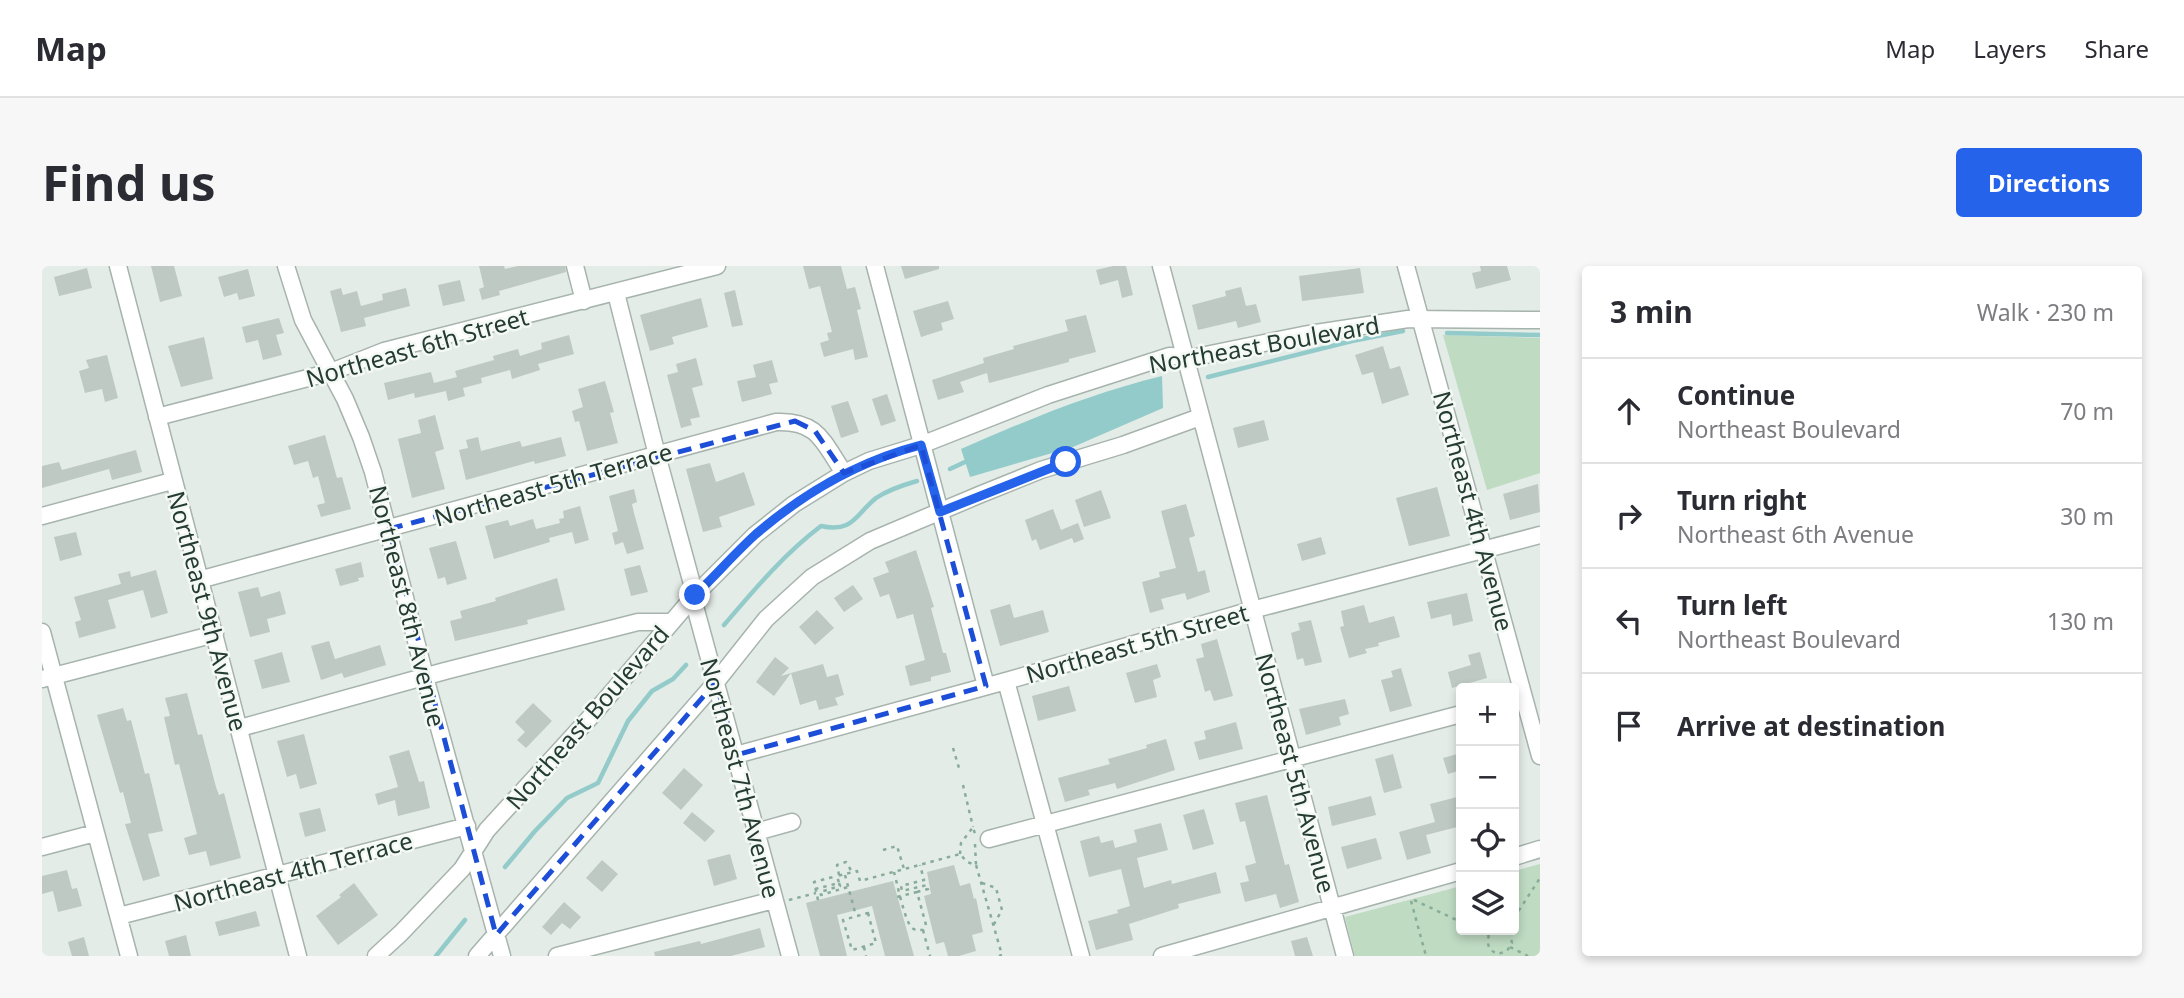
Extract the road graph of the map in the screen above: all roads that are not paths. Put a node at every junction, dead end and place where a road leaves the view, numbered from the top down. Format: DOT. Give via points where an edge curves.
graph roads {
  1 [pos="118,266"];
  2 [pos="286,266"];
  3 [pos="575,266"];
  4 [pos="717,266"];
  5 [pos="875,266"];
  6 [pos="1160,266"];
  7 [pos="1406,266"];
  8 [pos="616,292"];
  9 [pos="584,301"];
  10 [pos="1421,318"];
  11 [pos="1540,320"];
  12 [pos="1184,357"];
  13 [pos="331,372"];
  14 [pos="157,417"];
  15 [pos="1200,417"];
  16 [pos="921,445"];
  17 [pos="657,455"];
  18 [pos="844,473"];
  19 [pos="172,481"];
  20 [pos="940,512"];
  21 [pos="42,516"];
  22 [pos="388,529"];
  23 [pos="1540,536"];
  24 [pos="1485,551"];
  25 [pos="199,580"];
  26 [pos="694,597"];
  27 [pos="1252,610"];
  28 [pos="671,622"];
  29 [pos="42,632"];
  30 [pos="215,634"];
  31 [pos="425,676"];
  32 [pos="48,678"];
  33 [pos="1006,681"];
  34 [pos="716,682"];
  35 [pos="986,687"];
  36 [pos="1526,697"];
  37 [pos="1456,715"];
  38 [pos="240,728"];
  39 [pos="736,755"];
  40 [pos="1540,756"];
  41 [pos="1292,758"];
  42 [pos="792,822"];
  43 [pos="1045,825"];
  44 [pos="467,826"];
  45 [pos="95,832"];
  46 [pos="756,832"];
  47 [pos="989,839"];
  48 [pos="42,847"];
  49 [pos="1540,849"];
  50 [pos="474,852"];
  51 [pos="1519,855"];
  52 [pos="1458,872"];
  53 [pos="276,876"];
  54 [pos="780,900"];
  55 [pos="1332,908"];
  56 [pos="118,916"];
  57 [pos="496,935"];
  58 [pos="129,956"];
  59 [pos="298,956"];
  60 [pos="376,956"];
  61 [pos="477,956"];
  62 [pos="502,956"];
  63 [pos="557,956"];
  64 [pos="790,956"];
  65 [pos="1080,956"];
  66 [pos="1162,956"];
  67 [pos="1345,956"];
  1 -- 14 [label="street, Northeast 9th Avenue"];
  2 -- 13 [label="street, Northeast 8th Avenue" via="303,320"];
  3 -- 9 [label="street"];
  4 -- 8 [label="street, Northeast 6th Street"];
  5 -- 16 [label="street"];
  6 -- 12 [label="street, Northeast 5th Avenue"];
  7 -- 10 [label="street, Northeast 4th Avenue"];
  8 -- 9 [label="street, Northeast 6th Street"];
  8 -- 17 [label="street, Northeast 7th Avenue"];
  9 -- 13 [label="street, Northeast 6th Street" via="384,351"];
  10 -- 11 [label="street, Northeast Boulevard"];
  10 -- 12 [label="street, Northeast Boulevard"];
  10 -- 24 [label="street, Northeast 4th Avenue"];
  12 -- 15 [label="street, Northeast 5th Avenue"];
  12 -- 16 [label="street, Northeast Boulevard" via="1169,356 1048,396"];
  13 -- 14 [label="street, Northeast 6th Street"];
  13 -- 22 [label="street, Northeast 8th Avenue" via="362,437"];
  14 -- 19 [label="street, Northeast 9th Avenue"];
  15 -- 20 [label="street" via="1041,470"];
  15 -- 27 [label="street, Northeast 5th Avenue"];
  16 -- 18 [label="street, Northeast Boulevard"];
  16 -- 20 [label="street"];
  17 -- 18 [label="street, Northeast 5th Terrace" via="776,422 795,421 815,431"];
  17 -- 22 [label="street, Northeast 5th Terrace"];
  17 -- 26 [label="street, Northeast 7th Avenue"];
  18 -- 26 [label="street, Northeast Boulevard" via="755,535"];
  19 -- 21 [label="street"];
  19 -- 25 [label="street, Northeast 9th Avenue"];
  20 -- 34 [label="street" via="870,541 811,577 766,619"];
  20 -- 35 [label="street"];
  22 -- 25 [label="street, Northeast 5th Terrace"];
  22 -- 31 [label="street, Northeast 8th Avenue"];
  23 -- 24 [label="street, Northeast 5th Street"];
  24 -- 27 [label="street, Northeast 5th Street"];
  24 -- 36 [label="street, Northeast 4th Avenue"];
  25 -- 30 [label="street, Northeast 9th Avenue"];
  26 -- 28 [label="street, Northeast Boulevard"];
  26 -- 34 [label="street, Northeast 7th Avenue"];
  27 -- 33 [label="street, Northeast 5th Street"];
  27 -- 41 [label="street, Northeast 5th Avenue"];
  28 -- 31 [label="street" via="638,622"];
  28 -- 50 [label="street, Northeast Boulevard" via="487,830"];
  29 -- 32 [label="street"];
  30 -- 32 [label="street"];
  30 -- 38 [label="street, Northeast 9th Avenue"];
  31 -- 38 [label="street"];
  31 -- 44 [label="street, Northeast 8th Avenue"];
  32 -- 45 [label="street"];
  33 -- 35 [label="street, Northeast 5th Street"];
  33 -- 43 [label="street"];
  34 -- 39 [label="street, Northeast 7th Avenue"];
  34 -- 57 [label="street"];
  35 -- 39 [label="street, Northeast 5th Street"];
  36 -- 40 [label="street, Northeast 4th Avenue"];
  37 -- 41 [label="street"];
  38 -- 53 [label="street, Northeast 9th Avenue"];
  39 -- 46 [label="street, Northeast 7th Avenue"];
  41 -- 43 [label="street"];
  41 -- 55 [label="street, Northeast 5th Avenue"];
  42 -- 46 [label="street"];
  43 -- 47 [label="street"];
  43 -- 65 [label="street"];
  44 -- 50 [label="street, Northeast 8th Avenue"];
  44 -- 53 [label="street, Northeast 4th Terrace"];
  45 -- 48 [label="street"];
  45 -- 56 [label="street"];
  46 -- 54 [label="street, Northeast 7th Avenue"];
  49 -- 51 [label="street"];
  50 -- 57 [label="street, Northeast 8th Avenue"];
  50 -- 60 [label="street, Northeast Boulevard"];
  52 -- 55 [label="street"];
  53 -- 56 [label="street, Northeast 4th Terrace"];
  53 -- 59 [label="street, Northeast 9th Avenue"];
  54 -- 63 [label="street"];
  54 -- 64 [label="street, Northeast 7th Avenue"];
  55 -- 66 [label="street"];
  55 -- 67 [label="street, Northeast 5th Avenue"];
  56 -- 58 [label="street"];
  57 -- 61 [label="street"];
  57 -- 62 [label="street, Northeast 8th Avenue"];
}
